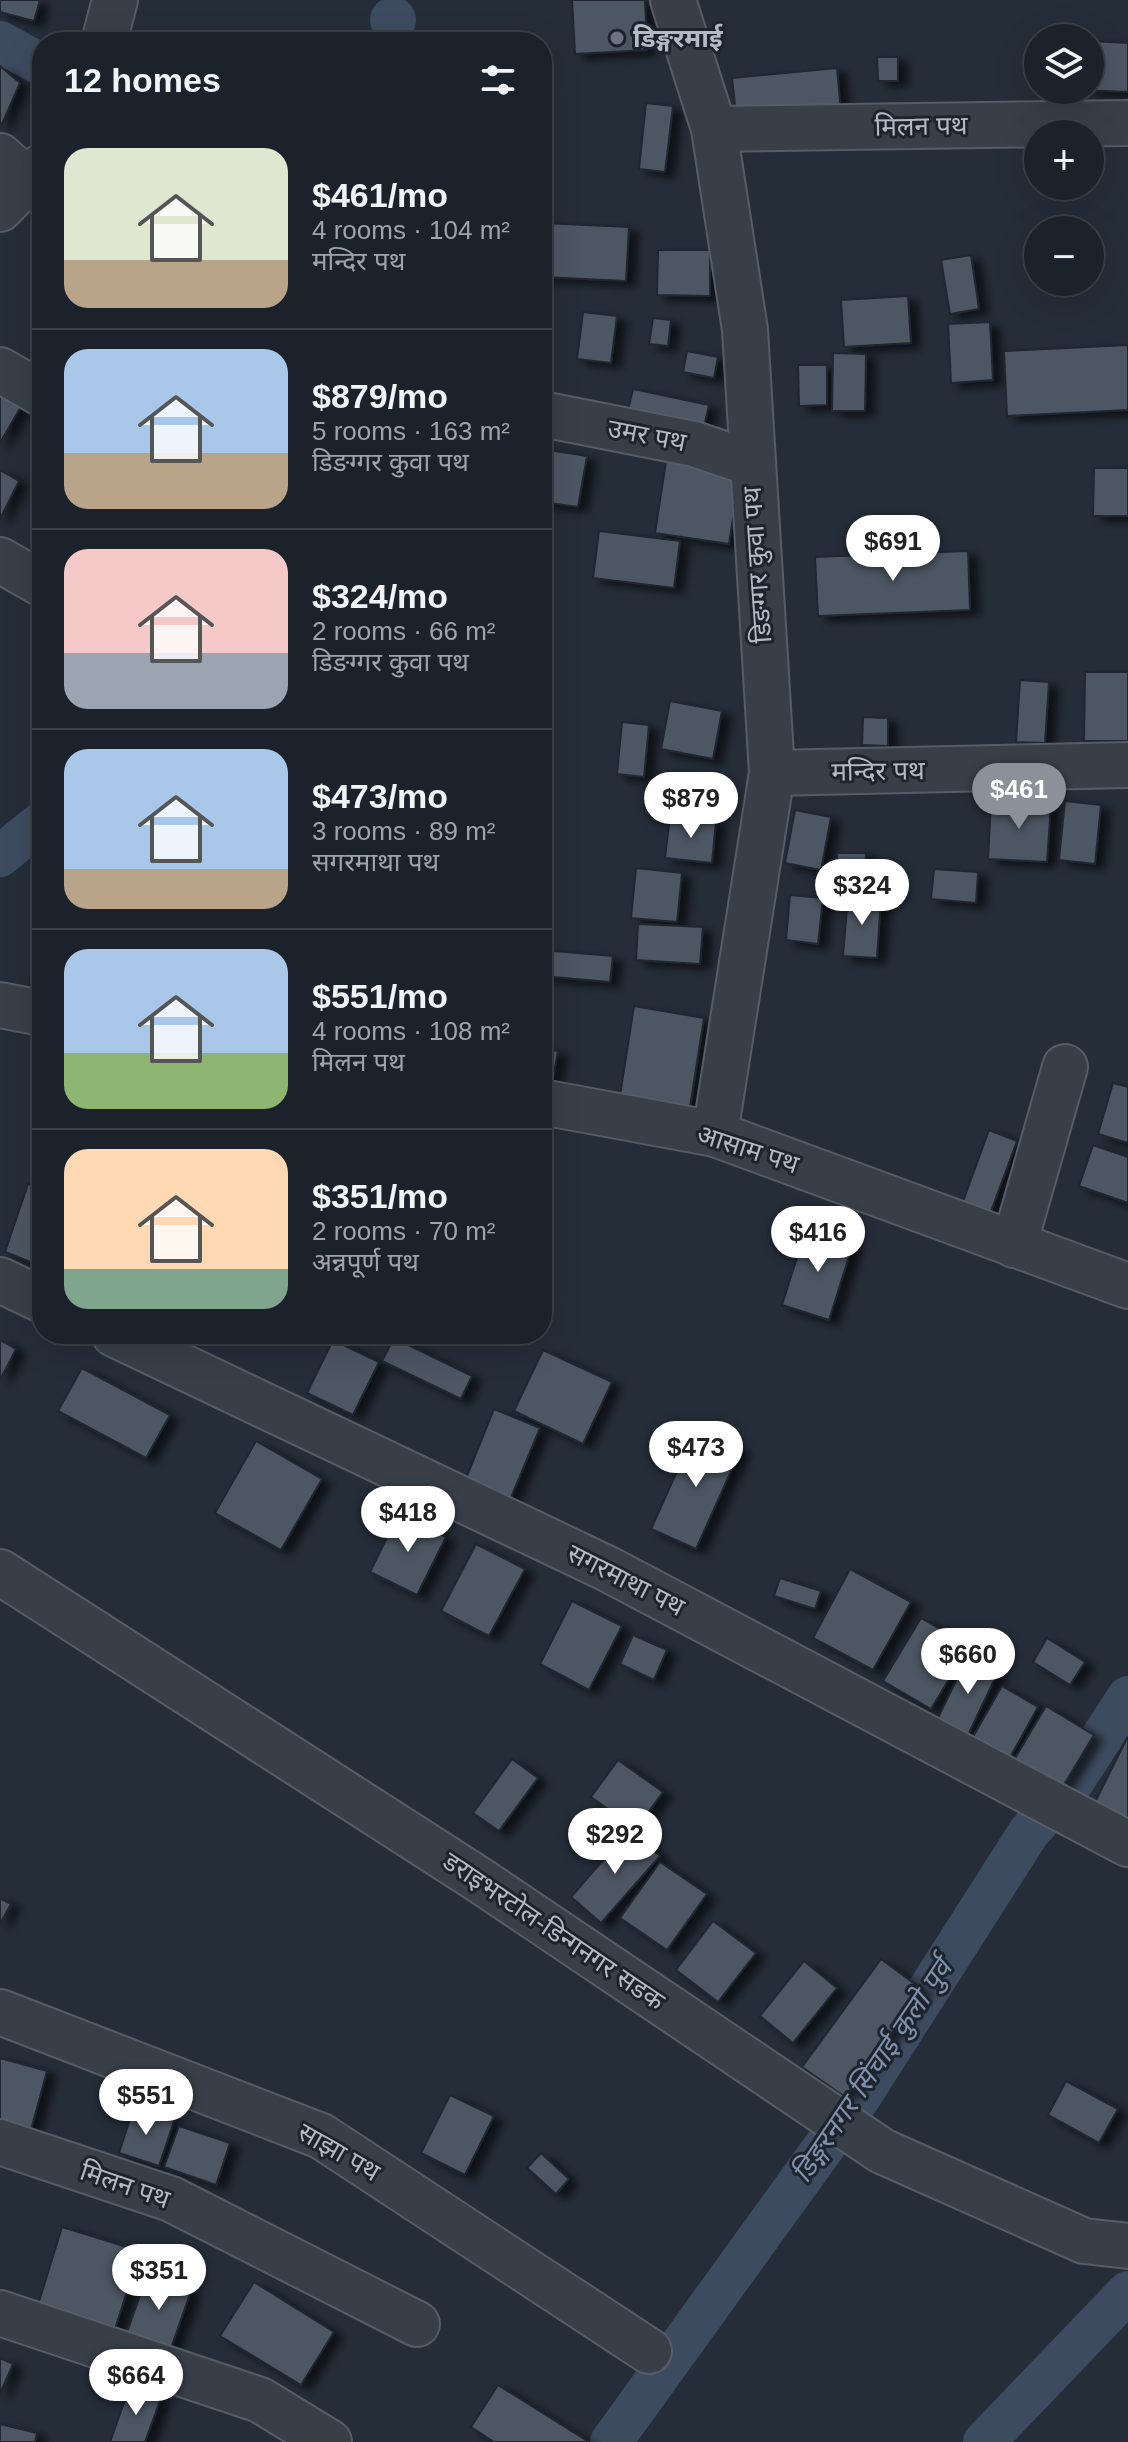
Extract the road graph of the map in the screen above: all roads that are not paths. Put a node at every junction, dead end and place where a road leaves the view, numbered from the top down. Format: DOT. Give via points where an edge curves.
graph roads {
  1 [pos="115,0"];
  2 [pos="673,0"];
  3 [pos="107,32"];
  4 [pos="1128,123"];
  5 [pos="714,129"];
  6 [pos="0,370"];
  7 [pos="32,388"];
  8 [pos="552,416"];
  9 [pos="750,463"];
  10 [pos="0,560"];
  11 [pos="32,578"];
  12 [pos="1128,765"];
  13 [pos="772,773"];
  14 [pos="0,1005"];
  15 [pos="32,1011"];
  16 [pos="1065,1067"];
  17 [pos="552,1104"];
  18 [pos="715,1134"];
  19 [pos="1014,1245"];
  20 [pos="0,1280"];
  21 [pos="1128,1286"];
  22 [pos="32,1295"];
  23 [pos="135,1344"];
  24 [pos="0,1572"];
  25 [pos="1128,1844"];
  26 [pos="0,2012"];
  27 [pos="0,2142"];
  28 [pos="1128,2246"];
  29 [pos="0,2313"];
  30 [pos="417,2324"];
  31 [pos="649,2351"];
  32 [pos="329,2442"];
  1 -- 3 [label="street"];
  2 -- 5 [label="street, डिङग्गर कुवा पथ"];
  4 -- 5 [label="street, मिलन पथ"];
  5 -- 9 [label="street, डिङग्गर कुवा पथ" via="745,330"];
  6 -- 7 [label="street"];
  8 -- 9 [label="street, उमर पथ" via="694,444"];
  9 -- 13 [label="street, डिङग्गर कुवा पथ"];
  10 -- 11 [label="street"];
  12 -- 13 [label="street, मन्दिर पथ"];
  13 -- 18 [label="street, डिङग्गर कुवा पथ"];
  14 -- 15 [label="street"];
  16 -- 19 [label="street"];
  17 -- 18 [label="street, आसाम पथ"];
  18 -- 19 [label="street, आसाम पथ"];
  19 -- 21 [label="street, आसाम पथ"];
  20 -- 22 [label="street"];
  23 -- 25 [label="street, सगरमाथा पथ" via="608,1569"];
  24 -- 28 [label="street, डराइभरटोल-डिन्गनगर सडक" via="464,1870 882,2151 1084,2241"];
  26 -- 31 [label="street, साझा पथ" via="321,2136"];
  27 -- 30 [label="street, मिलन पथ" via="171,2199"];
  29 -- 32 [label="street" via="260,2400"];
}
